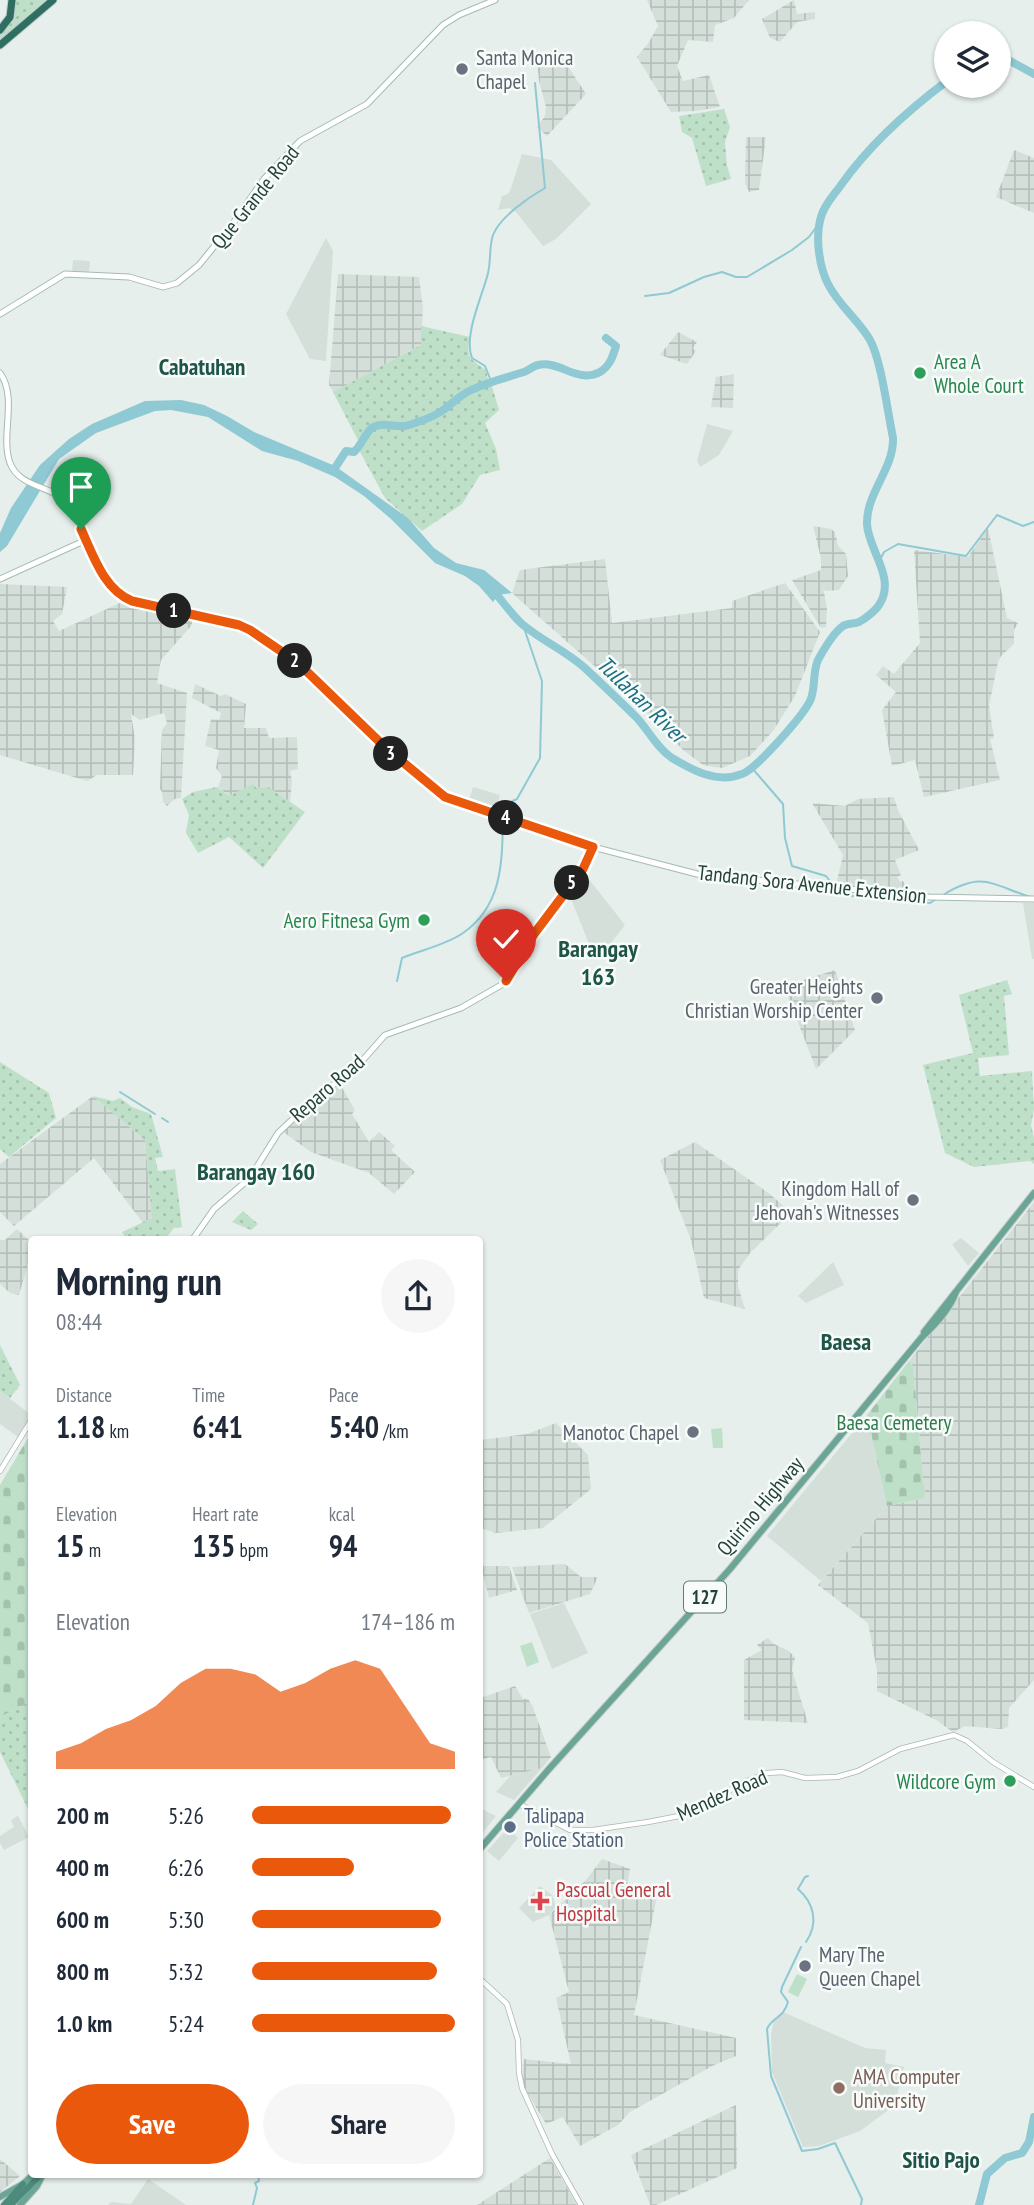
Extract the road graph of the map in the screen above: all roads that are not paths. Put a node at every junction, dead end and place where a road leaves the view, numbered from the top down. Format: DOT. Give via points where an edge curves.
graph roads {
  1 [pos="12,0"];
  2 [pos="53,0"];
  3 [pos="495,0"];
  4 [pos="0,30"];
  5 [pos="0,44"];
  6 [pos="0,314"];
  7 [pos="0,373"];
  8 [pos="86,540"];
  9 [pos="0,579"];
  10 [pos="593,847"];
  11 [pos="1034,899"];
  12 [pos="1034,1193"];
  13 [pos="195,1236"];
  14 [pos="28,1426"];
  15 [pos="0,1471"];
  16 [pos="1034,1787"];
  17 [pos="519,1804"];
  18 [pos="483,1846"];
  19 [pos="483,1982"];
  20 [pos="30,2178"];
  21 [pos="38,2178"];
  22 [pos="23,2184"];
  23 [pos="0,2197"];
  24 [pos="14,2202"];
  25 [pos="4,2205"];
  26 [pos="581,2205"];
  1 -- 4 [label="highway" via="10,17"];
  2 -- 5 [label="highway"];
  3 -- 6 [label="main road, Que Grande Road" via="443,25 367,104 300,141 264,178 188,276 169,286 129,277 65,274"];
  7 -- 8 [label="main road, Tandang Sora Avenue Extension" via="6,385 13,468 25,481 66,501"];
  8 -- 9 [label="main road"];
  8 -- 10 [label="main road, Tandang Sora Avenue Extension" via="120,595 250,630 304,668 387,749 445,797"];
  10 -- 11 [label="main road, Tandang Sora Avenue Extension" via="697,874 929,897"];
  10 -- 13 [label="main road, Reparo Road" via="583,869 503,984 461,1007 384,1035 354,1069 278,1133 250,1178 214,1209"];
  12 -- 17 [label="main road, Quirino Highway / 127" via="932,1328 730,1569"];
  14 -- 15 [label="street"];
  16 -- 17 [label="street, Mendez Road" via="954,1735 900,1749 837,1777 766,1773 692,1812 644,1823 570,1830"];
  17 -- 18 [label="main road, Quirino Highway / 127"];
  19 -- 26 [label="street" via="507,2004 518,2040 522,2088"];
  20 -- 22 [label="main road"];
  21 -- 24 [label="highway"];
  22 -- 23 [label="main road"];
  22 -- 24 [label="highway"];
  24 -- 25 [label="highway"];
}
